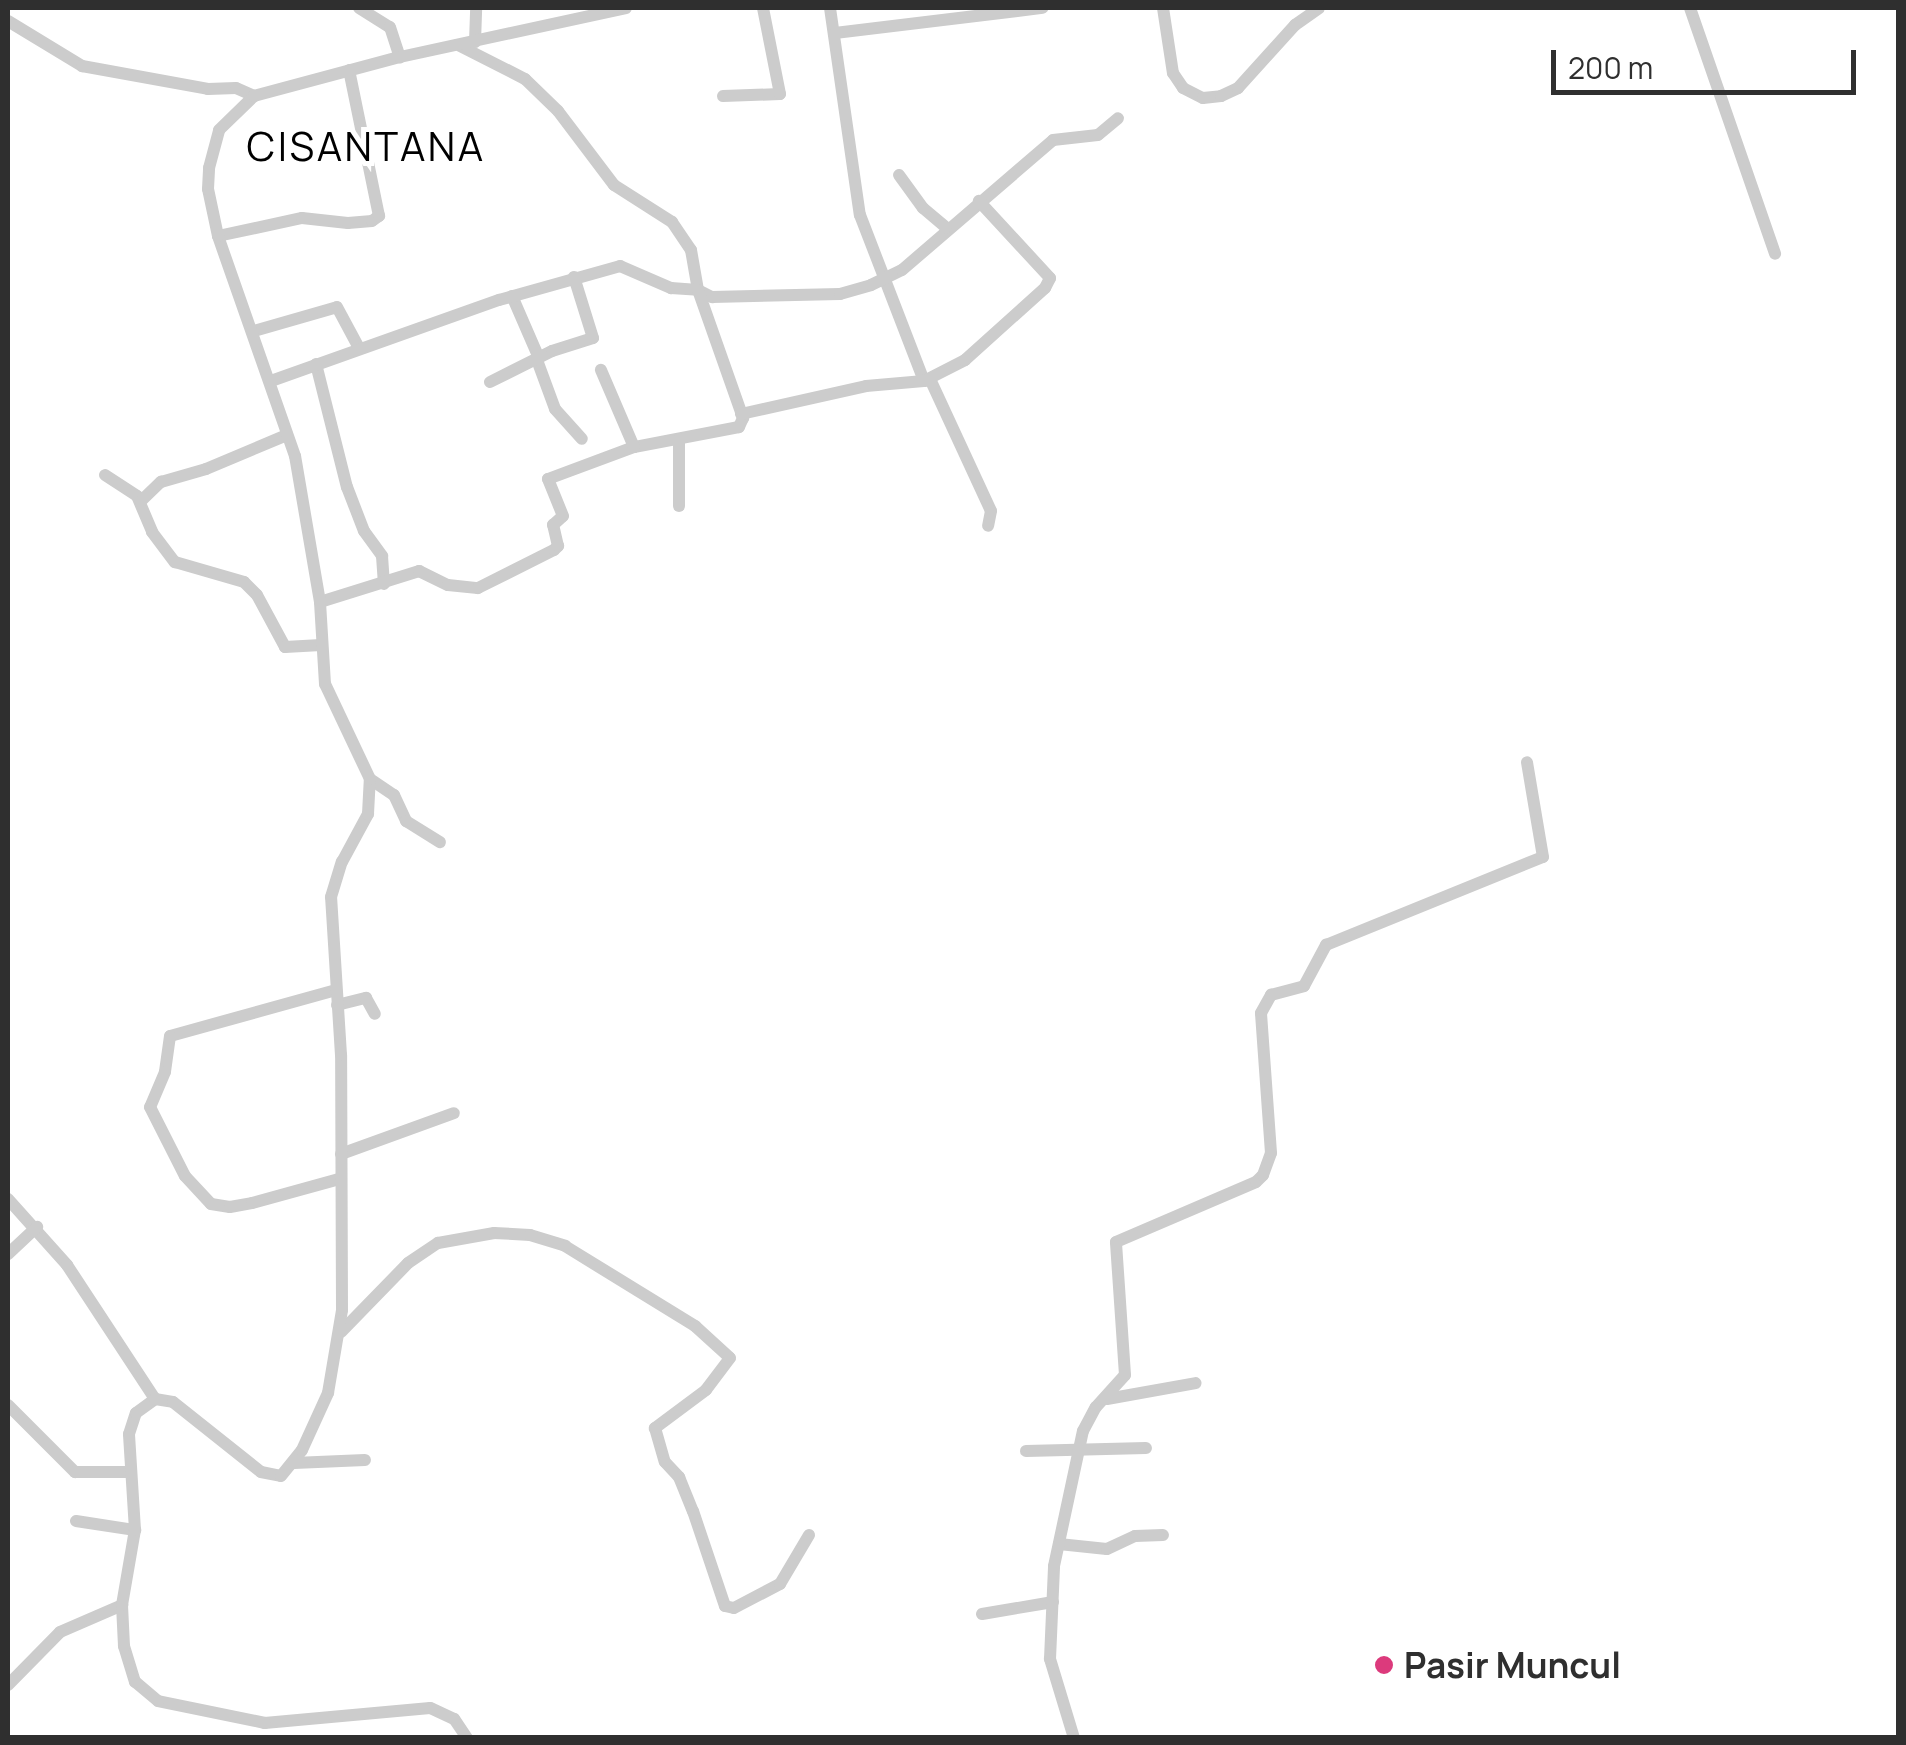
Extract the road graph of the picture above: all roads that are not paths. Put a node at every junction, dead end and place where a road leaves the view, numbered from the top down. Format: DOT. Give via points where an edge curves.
graph roads {
  1 [pos="359,8"];
  2 [pos="476,8"];
  3 [pos="626,8"];
  4 [pos="763,8"];
  5 [pos="830,8"];
  6 [pos="1043,8"];
  7 [pos="1163,8"];
  8 [pos="1319,8"];
  9 [pos="1690,8"];
  10 [pos="8,21"];
  11 [pos="835,32"];
  12 [pos="475,42"];
  13 [pos="458,45"];
  14 [pos="400,56"];
  15 [pos="349,70"];
  16 [pos="254,96"];
  17 [pos="724,96"];
  18 [pos="1118,118"];
  19 [pos="900,176"];
  20 [pos="979,202"];
  21 [pos="946,227"];
  22 [pos="218,236"];
  23 [pos="1775,254"];
  24 [pos="574,277"];
  25 [pos="883,279"];
  26 [pos="698,290"];
  27 [pos="512,296"];
  28 [pos="254,331"];
  29 [pos="358,348"];
  30 [pos="538,359"];
  31 [pos="316,364"];
  32 [pos="602,370"];
  33 [pos="271,380"];
  34 [pos="927,380"];
  35 [pos="490,382"];
  36 [pos="741,414"];
  37 [pos="288,435"];
  38 [pos="582,438"];
  39 [pos="678,439"];
  40 [pos="634,447"];
  41 [pos="104,476"];
  42 [pos="141,502"];
  43 [pos="678,506"];
  44 [pos="988,526"];
  45 [pos="384,584"];
  46 [pos="320,602"];
  47 [pos="321,645"];
  48 [pos="1527,762"];
  49 [pos="370,779"];
  50 [pos="440,842"];
  51 [pos="337,998"];
  52 [pos="375,1014"];
  53 [pos="454,1114"];
  54 [pos="341,1154"];
  55 [pos="339,1179"];
  56 [pos="8,1199"];
  57 [pos="37,1226"];
  58 [pos="8,1254"];
  59 [pos="339,1334"];
  60 [pos="1196,1383"];
  61 [pos="155,1399"];
  62 [pos="1104,1400"];
  63 [pos="8,1404"];
  64 [pos="1080,1447"];
  65 [pos="1146,1448"];
  66 [pos="1026,1451"];
  67 [pos="364,1460"];
  68 [pos="294,1463"];
  69 [pos="131,1472"];
  70 [pos="76,1521"];
  71 [pos="135,1530"];
  72 [pos="1163,1535"];
  73 [pos="809,1536"];
  74 [pos="1059,1544"];
  75 [pos="1053,1602"];
  76 [pos="122,1604"];
  77 [pos="982,1614"];
  78 [pos="8,1685"];
  79 [pos="467,1738"];
  80 [pos="1074,1738"];
  1 -- 14 [label="street" via="390,27"];
  2 -- 12 [label="street"];
  3 -- 12 [label="street"];
  4 -- 17 [label="street" via="780,94"];
  5 -- 11 [label="street"];
  6 -- 11 [label="street"];
  7 -- 8 [label="street" via="1173,72 1183,88 1203,98 1238,88"];
  9 -- 23 [label="street"];
  10 -- 16 [label="street" via="82,66"];
  11 -- 25 [label="street" via="860,215"];
  12 -- 13 [label="street"];
  13 -- 14 [label="street"];
  13 -- 26 [label="street" via="525,79 614,186 672,222 692,250"];
  14 -- 15 [label="street"];
  15 -- 16 [label="street"];
  15 -- 22 [label="street" via="379,216 348,223 302,218"];
  16 -- 22 [label="street" via="219,130 212,148 208,189"];
  18 -- 20 [label="street" via="1098,135 1060,136"];
  19 -- 21 [label="street"];
  20 -- 21 [label="street"];
  20 -- 34 [label="street" via="1049,273 1049,284 965,360"];
  21 -- 25 [label="street" via="902,270"];
  22 -- 28 [label="street"];
  24 -- 26 [label="street" via="620,266 671,288"];
  24 -- 27 [label="street"];
  24 -- 30 [label="street" via="593,338"];
  25 -- 26 [label="street" via="840,294 752,299"];
  25 -- 34 [label="street"];
  26 -- 36 [label="street"];
  27 -- 29 [label="street"];
  27 -- 30 [label="street"];
  28 -- 29 [label="street" via="337,307"];
  28 -- 33 [label="street"];
  29 -- 31 [label="street"];
  30 -- 35 [label="street"];
  30 -- 38 [label="street" via="556,409"];
  31 -- 33 [label="street"];
  31 -- 45 [label="street" via="346,486 382,556"];
  32 -- 40 [label="street"];
  33 -- 37 [label="street"];
  34 -- 36 [label="street"];
  34 -- 44 [label="street" via="991,511"];
  36 -- 39 [label="street" via="739,427"];
  37 -- 42 [label="street" via="162,482"];
  37 -- 46 [label="street"];
  39 -- 40 [label="street"];
  39 -- 43 [label="street"];
  40 -- 45 [label="street" via="548,479 563,516 553,525 554,550 478,588 448,585 419,571"];
  41 -- 42 [label="street"];
  42 -- 47 [label="street" via="152,532 175,562 244,582 285,648"];
  45 -- 46 [label="street"];
  46 -- 47 [label="street"];
  47 -- 49 [label="street" via="331,704"];
  48 -- 62 [label="street" via="1542,834 1540,860 1332,942 1304,986 1264,1004 1268,1168 1256,1182 1116,1242 1126,1367"];
  49 -- 50 [label="street" via="394,796 406,821"];
  49 -- 51 [label="street" via="368,814 331,897"];
  51 -- 52 [label="street" via="366,998"];
  51 -- 54 [label="street"];
  51 -- 55 [label="street" via="170,1036 165,1072 150,1106 185,1176 210,1204 252,1203"];
  53 -- 54 [label="street"];
  54 -- 55 [label="street"];
  55 -- 59 [label="street"];
  56 -- 57 [label="street"];
  57 -- 58 [label="street"];
  57 -- 61 [label="street"];
  59 -- 68 [label="street" via="328,1393"];
  59 -- 73 [label="street" via="408,1263 438,1243 494,1233 565,1246 695,1326 730,1356 706,1390 655,1428 693,1510 724,1606 745,1604 780,1584"];
  60 -- 62 [label="street"];
  61 -- 68 [label="street" via="192,1414 266,1475 281,1476"];
  61 -- 69 [label="street" via="131,1422"];
  62 -- 64 [label="street"];
  63 -- 69 [label="street" via="75,1472"];
  64 -- 65 [label="street"];
  64 -- 66 [label="street"];
  64 -- 74 [label="street"];
  67 -- 68 [label="street"];
  69 -- 71 [label="street"];
  70 -- 71 [label="street"];
  71 -- 76 [label="street"];
  72 -- 74 [label="street" via="1135,1536 1106,1549"];
  74 -- 75 [label="street"];
  75 -- 77 [label="street"];
  75 -- 80 [label="street" via="1050,1659"];
  76 -- 78 [label="street" via="60,1632"];
  76 -- 79 [label="street" via="130,1672 158,1701 264,1723 430,1708 454,1719"];
}
